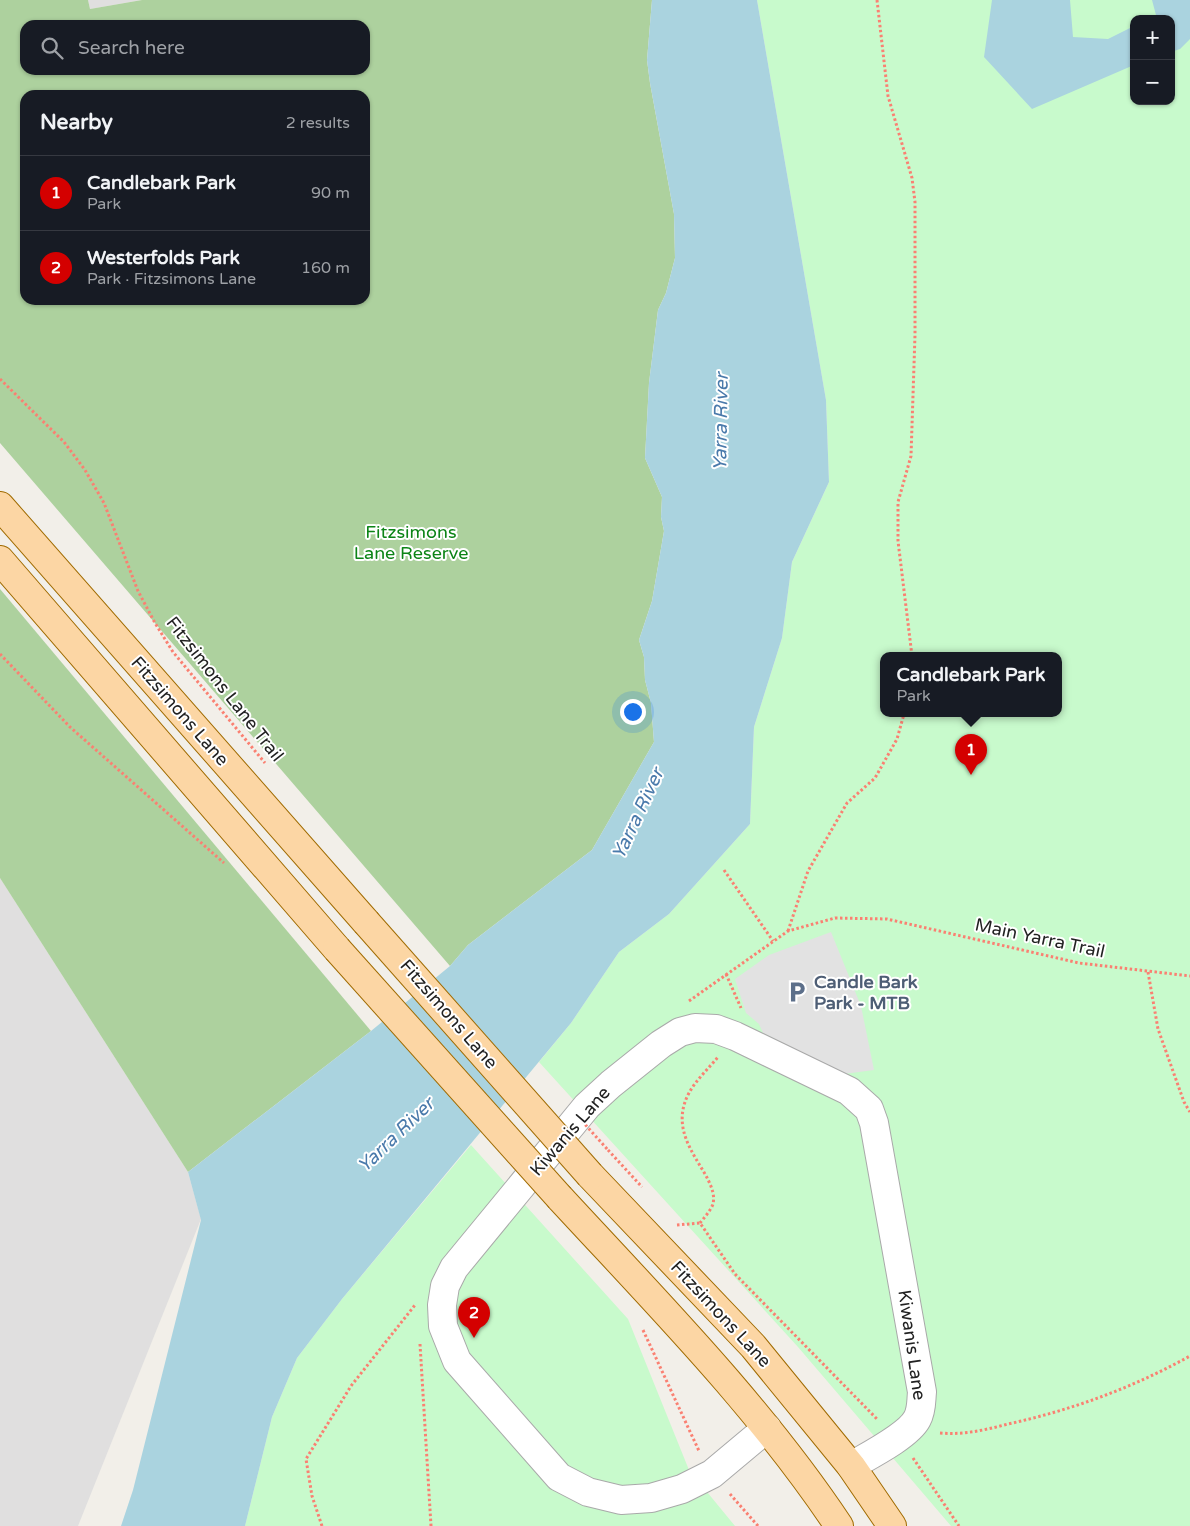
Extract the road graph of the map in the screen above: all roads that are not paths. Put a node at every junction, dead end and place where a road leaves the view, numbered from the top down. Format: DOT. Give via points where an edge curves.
graph roads {
  1 [pos="0,506"];
  2 [pos="0,560"];
  3 [pos="767,1428"];
  4 [pos="851,1466"];
  5 [pos="839,1526"];
  6 [pos="892,1526"];
  1 -- 4 [label="main road, Fitzsimons Lane, bridge" via="590,1175 753,1346"];
  2 -- 3 [label="main road, Fitzsimons Lane, bridge" via="337,948 560,1198 725,1376"];
  3 -- 4 [label="lane, Kiwanis Lane" via="712,1474 682,1490 651,1498 621,1500 588,1492 559,1477 457,1361 443,1326 445,1286 454,1268 587,1106 653,1050 680,1032 695,1028 716,1029 736,1036 849,1090 869,1109 878,1140 922,1392 917,1420 902,1434"];
  3 -- 5 [label="main road, Fitzsimons Lane"];
  4 -- 6 [label="main road, Fitzsimons Lane"];
}
